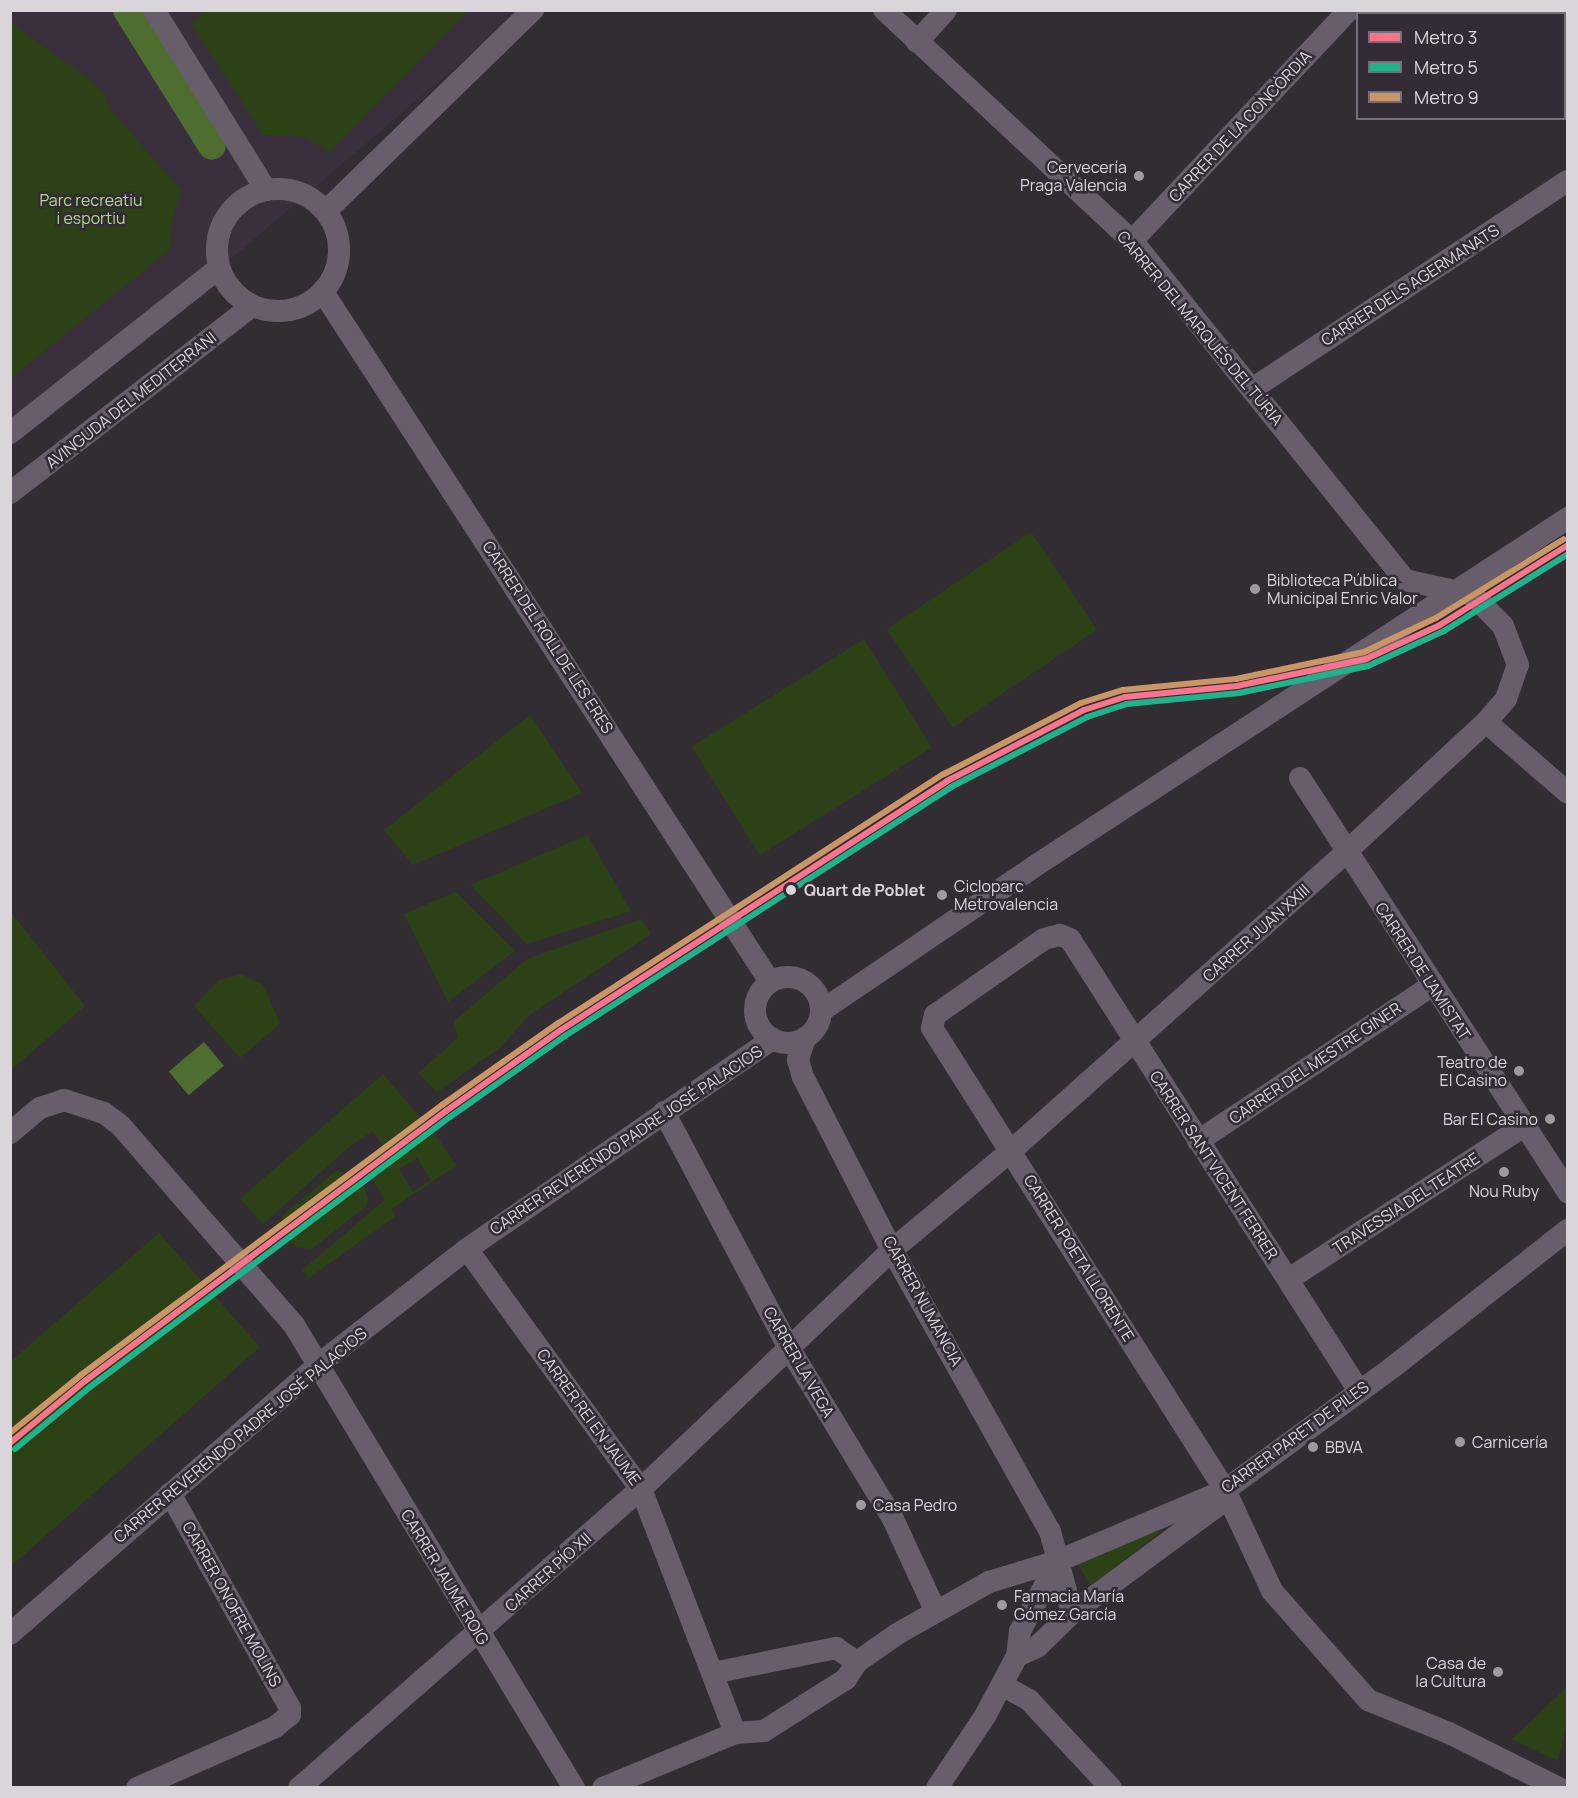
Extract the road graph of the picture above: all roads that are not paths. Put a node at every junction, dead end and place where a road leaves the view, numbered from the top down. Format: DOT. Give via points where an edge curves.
graph roads {
  1 [pos="154,10"];
  2 [pos="533,10"];
  3 [pos="884,10"];
  4 [pos="946,10"];
  5 [pos="1349,10"];
  6 [pos="917,42"];
  7 [pos="1568,181"];
  8 [pos="266,190"];
  9 [pos="326,211"];
  10 [pos="1132,241"];
  11 [pos="219,268"];
  12 [pos="323,292"];
  13 [pos="252,306"];
  14 [pos="1252,388"];
  15 [pos="10,433"];
  16 [pos="10,493"];
  17 [pos="1568,518"];
  18 [pos="1454,593"];
  19 [pos="1486,722"];
  20 [pos="1300,778"];
  21 [pos="1568,793"];
  22 [pos="1346,852"];
  23 [pos="770,982"];
  24 [pos="1433,985"];
  25 [pos="821,1011"];
  26 [pos="932,1028"];
  27 [pos="805,1038"];
  28 [pos="773,1039"];
  29 [pos="1135,1041"];
  30 [pos="664,1112"];
  31 [pos="1524,1126"];
  32 [pos="10,1133"];
  33 [pos="1198,1141"];
  34 [pos="1012,1150"];
  35 [pos="1568,1193"];
  36 [pos="1568,1230"];
  37 [pos="467,1249"];
  38 [pos="892,1250"];
  39 [pos="1289,1279"];
  40 [pos="789,1348"];
  41 [pos="318,1365"];
  42 [pos="1359,1391"];
  43 [pos="641,1489"];
  44 [pos="170,1493"];
  45 [pos="1226,1494"];
  46 [pos="1058,1561"];
  47 [pos="935,1610"];
  48 [pos="1072,1613"];
  49 [pos="10,1634"];
  50 [pos="478,1634"];
  51 [pos="1017,1656"];
  52 [pos="857,1662"];
  53 [pos="713,1673"];
  54 [pos="1002,1685"];
  55 [pos="735,1733"];
  56 [pos="137,1788"];
  57 [pos="299,1788"];
  58 [pos="574,1788"];
  59 [pos="603,1788"];
  60 [pos="937,1788"];
  61 [pos="1111,1788"];
  62 [pos="1559,1788"];
  1 -- 8 [label="street"];
  2 -- 9 [label="street"];
  3 -- 6 [label="street, CARRER DEL MARQUÉS DEL TÚRIA"];
  4 -- 6 [label="street"];
  5 -- 10 [label="street, CARRER DE LA CONCÒRDIA"];
  6 -- 10 [label="street, CARRER DEL MARQUÉS DEL TÚRIA"];
  7 -- 14 [label="street, CARRER DELS AGERMANATS"];
  8 -- 9 [label="street" via="290,189 309,197"];
  8 -- 11 [label="street" via="246,197 230,211 220,230"];
  9 -- 12 [label="street" via="336,230 339,251 333,278"];
  10 -- 14 [label="street, CARRER DEL MARQUÉS DEL TÚRIA"];
  11 -- 13 [label="street" via="229,287"];
  11 -- 15 [label="street"];
  12 -- 13 [label="street" via="304,306 281,311"];
  12 -- 23 [label="street, CARRER DEL ROLL DE LES ERES"];
  13 -- 16 [label="street, AVINGUDA DEL MEDITERRANI"];
  14 -- 18 [label="street, CARRER DEL MARQUÉS DEL TÚRIA" via="1405,580"];
  17 -- 18 [label="street"];
  18 -- 19 [label="street, CARRER JUAN XXIII" via="1473,595 1503,626 1518,665 1506,699"];
  18 -- 25 [label="street" via="1035,866"];
  19 -- 21 [label="street"];
  19 -- 22 [label="street, CARRER JUAN XXIII"];
  20 -- 22 [label="street, CARRER DE L'AMISTAT"];
  22 -- 24 [label="street, CARRER DE L'AMISTAT"];
  22 -- 29 [label="street, CARRER JUAN XXIII"];
  23 -- 25 [label="street" via="787,976 808,983 820,1000"];
  23 -- 28 [label="street, CARRER REVERENDO PADRE JOSÉ PALACIOS" via="760,992 755,1013 758,1024"];
  24 -- 31 [label="street, CARRER DE L'AMISTAT"];
  24 -- 33 [label="street, CARRER DEL MESTRE GINER"];
  25 -- 27 [label="street" via="813,1031"];
  26 -- 29 [label="street, CARRER SANT VICENT FERRER" via="935,1015 945,1005 1044,939 1060,935 1070,939"];
  26 -- 34 [label="street, CARRER POETA LLORENTE"];
  27 -- 28 [label="street, CARRER REVERENDO PADRE JOSÉ PALACIOS" via="795,1042"];
  27 -- 38 [label="street, CARRER NUMANCIA" via="798,1060 803,1077"];
  28 -- 30 [label="street, CARRER REVERENDO PADRE JOSÉ PALACIOS"];
  29 -- 33 [label="street, CARRER SANT VICENT FERRER"];
  29 -- 34 [label="street, CARRER JUAN XXIII"];
  30 -- 37 [label="street, CARRER REVERENDO PADRE JOSÉ PALACIOS"];
  30 -- 40 [label="street, CARRER LA VEGA"];
  31 -- 35 [label="street, CARRER DE L'AMISTAT"];
  31 -- 39 [label="street, TRAVESSIA DEL TEATRE"];
  32 -- 41 [label="street, CARRER JAUME ROIG" via="40,1108 64,1100 86,1104 121,1126 294,1325"];
  33 -- 39 [label="street, CARRER SANT VICENT FERRER"];
  34 -- 38 [label="street, CARRER JUAN XXIII"];
  34 -- 45 [label="street, CARRER POETA LLORENTE"];
  36 -- 42 [label="street, CARRER PARET DE PILES"];
  37 -- 41 [label="street, CARRER REVERENDO PADRE JOSÉ PALACIOS"];
  37 -- 43 [label="street, CARRER REI EN JAUME"];
  38 -- 40 [label="street, CARRER JUAN XXIII"];
  38 -- 46 [label="street, CARRER NUMANCIA" via="1050,1531"];
  39 -- 42 [label="street, CARRER SANT VICENT FERRER"];
  40 -- 43 [label="street, CARRER PÍO XII"];
  40 -- 47 [label="street, CARRER LA VEGA" via="893,1519"];
  41 -- 44 [label="street, CARRER REVERENDO PADRE JOSÉ PALACIOS"];
  41 -- 50 [label="street, CARRER JAUME ROIG"];
  42 -- 45 [label="street, CARRER PARET DE PILES"];
  43 -- 50 [label="street, CARRER PÍO XII"];
  43 -- 53 [label="street, CARRER REI EN JAUME"];
  44 -- 49 [label="street, CARRER REVERENDO PADRE JOSÉ PALACIOS"];
  44 -- 56 [label="street, CARRER ONOFRE MOLINS" via="290,1708 290,1715 275,1726"];
  45 -- 46 [label="street, CARRER PARET DE PILES"];
  45 -- 48 [label="street, CARRER PARET DE PILES"];
  45 -- 62 [label="street, CARRER POETA LLORENTE" via="1272,1591 1368,1700 1449,1733"];
  46 -- 47 [label="street, CARRER PARET DE PILES" via="989,1582"];
  46 -- 48 [label="street, CARRER NUMANCIA"];
  46 -- 51 [label="street" via="1020,1631"];
  47 -- 52 [label="street, CARRER PARET DE PILES"];
  48 -- 51 [label="street, CARRER PARET DE PILES" via="1036,1647"];
  50 -- 57 [label="street, CARRER PÍO XII"];
  50 -- 58 [label="street, CARRER JAUME ROIG"];
  51 -- 54 [label="street"];
  52 -- 53 [label="street" via="836,1648"];
  52 -- 55 [label="street, CARRER PARET DE PILES" via="846,1678 764,1731"];
  53 -- 55 [label="street, CARRER REI EN JAUME"];
  54 -- 60 [label="street"];
  54 -- 61 [label="street" via="1029,1700"];
  55 -- 59 [label="street, CARRER PARET DE PILES"];
}
